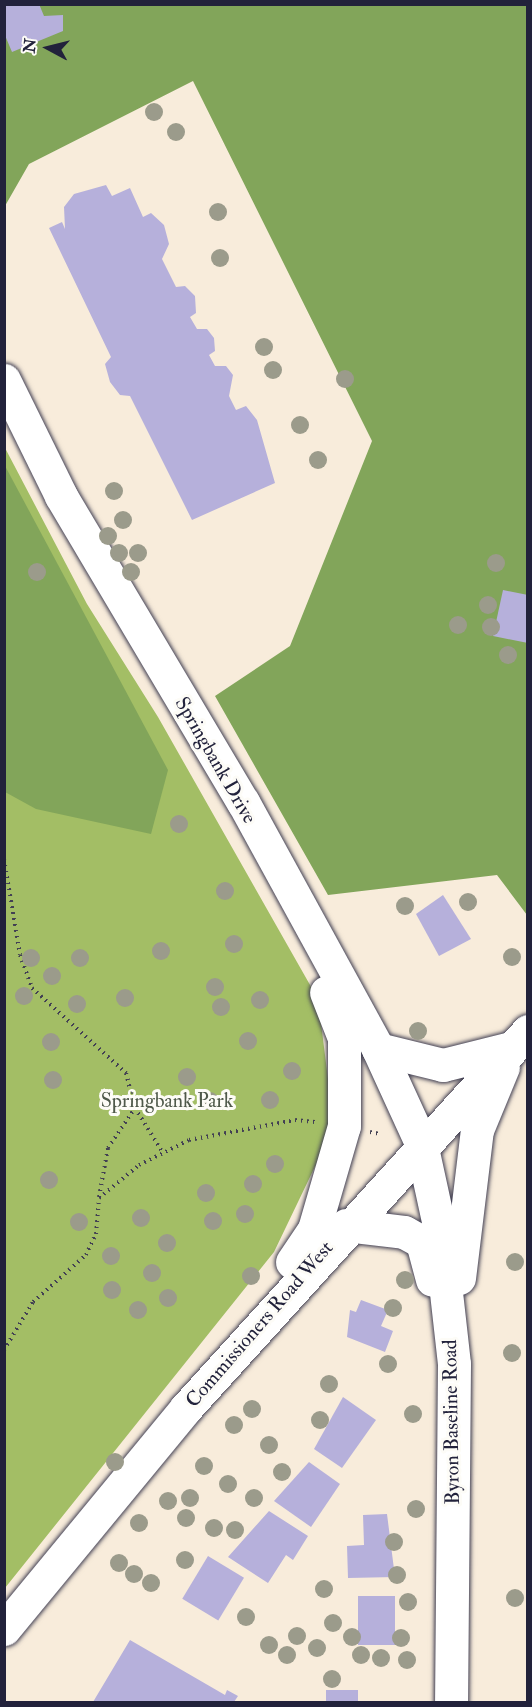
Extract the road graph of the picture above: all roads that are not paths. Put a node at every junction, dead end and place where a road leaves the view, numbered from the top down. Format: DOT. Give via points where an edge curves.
graph roads {
  1 [pos="4,380"];
  2 [pos="290,897"];
  3 [pos="519,1040"];
  4 [pos="378,1049"];
  5 [pos="421,1143"];
  6 [pos="346,1225"];
  7 [pos="454,1364"];
  8 [pos="207,1384"];
  9 [pos="4,1629"];
  10 [pos="451,1702"];
  1 -- 2 [label="main road, Springbank Drive" via="61,496 243,802"];
  2 -- 4 [label="main road, Springbank Drive"];
  2 -- 8 [label="main road" via="344,1038 344,1126 314,1229"];
  3 -- 4 [label="main road" via="443,1065"];
  3 -- 5 [label="main road, Commissioners Road West"];
  3 -- 7 [label="main road" via="477,1130 464,1204"];
  4 -- 5 [label="main road, Springbank Drive"];
  5 -- 6 [label="main road, Commissioners Road West"];
  5 -- 7 [label="main road, Byron Baseline Road" via="438,1221"];
  6 -- 7 [label="main road" via="404,1232 422,1242"];
  6 -- 8 [label="main road, Commissioners Road West"];
  7 -- 10 [label="main road, Byron Baseline Road"];
  8 -- 9 [label="main road, Commissioners Road West"];
}
